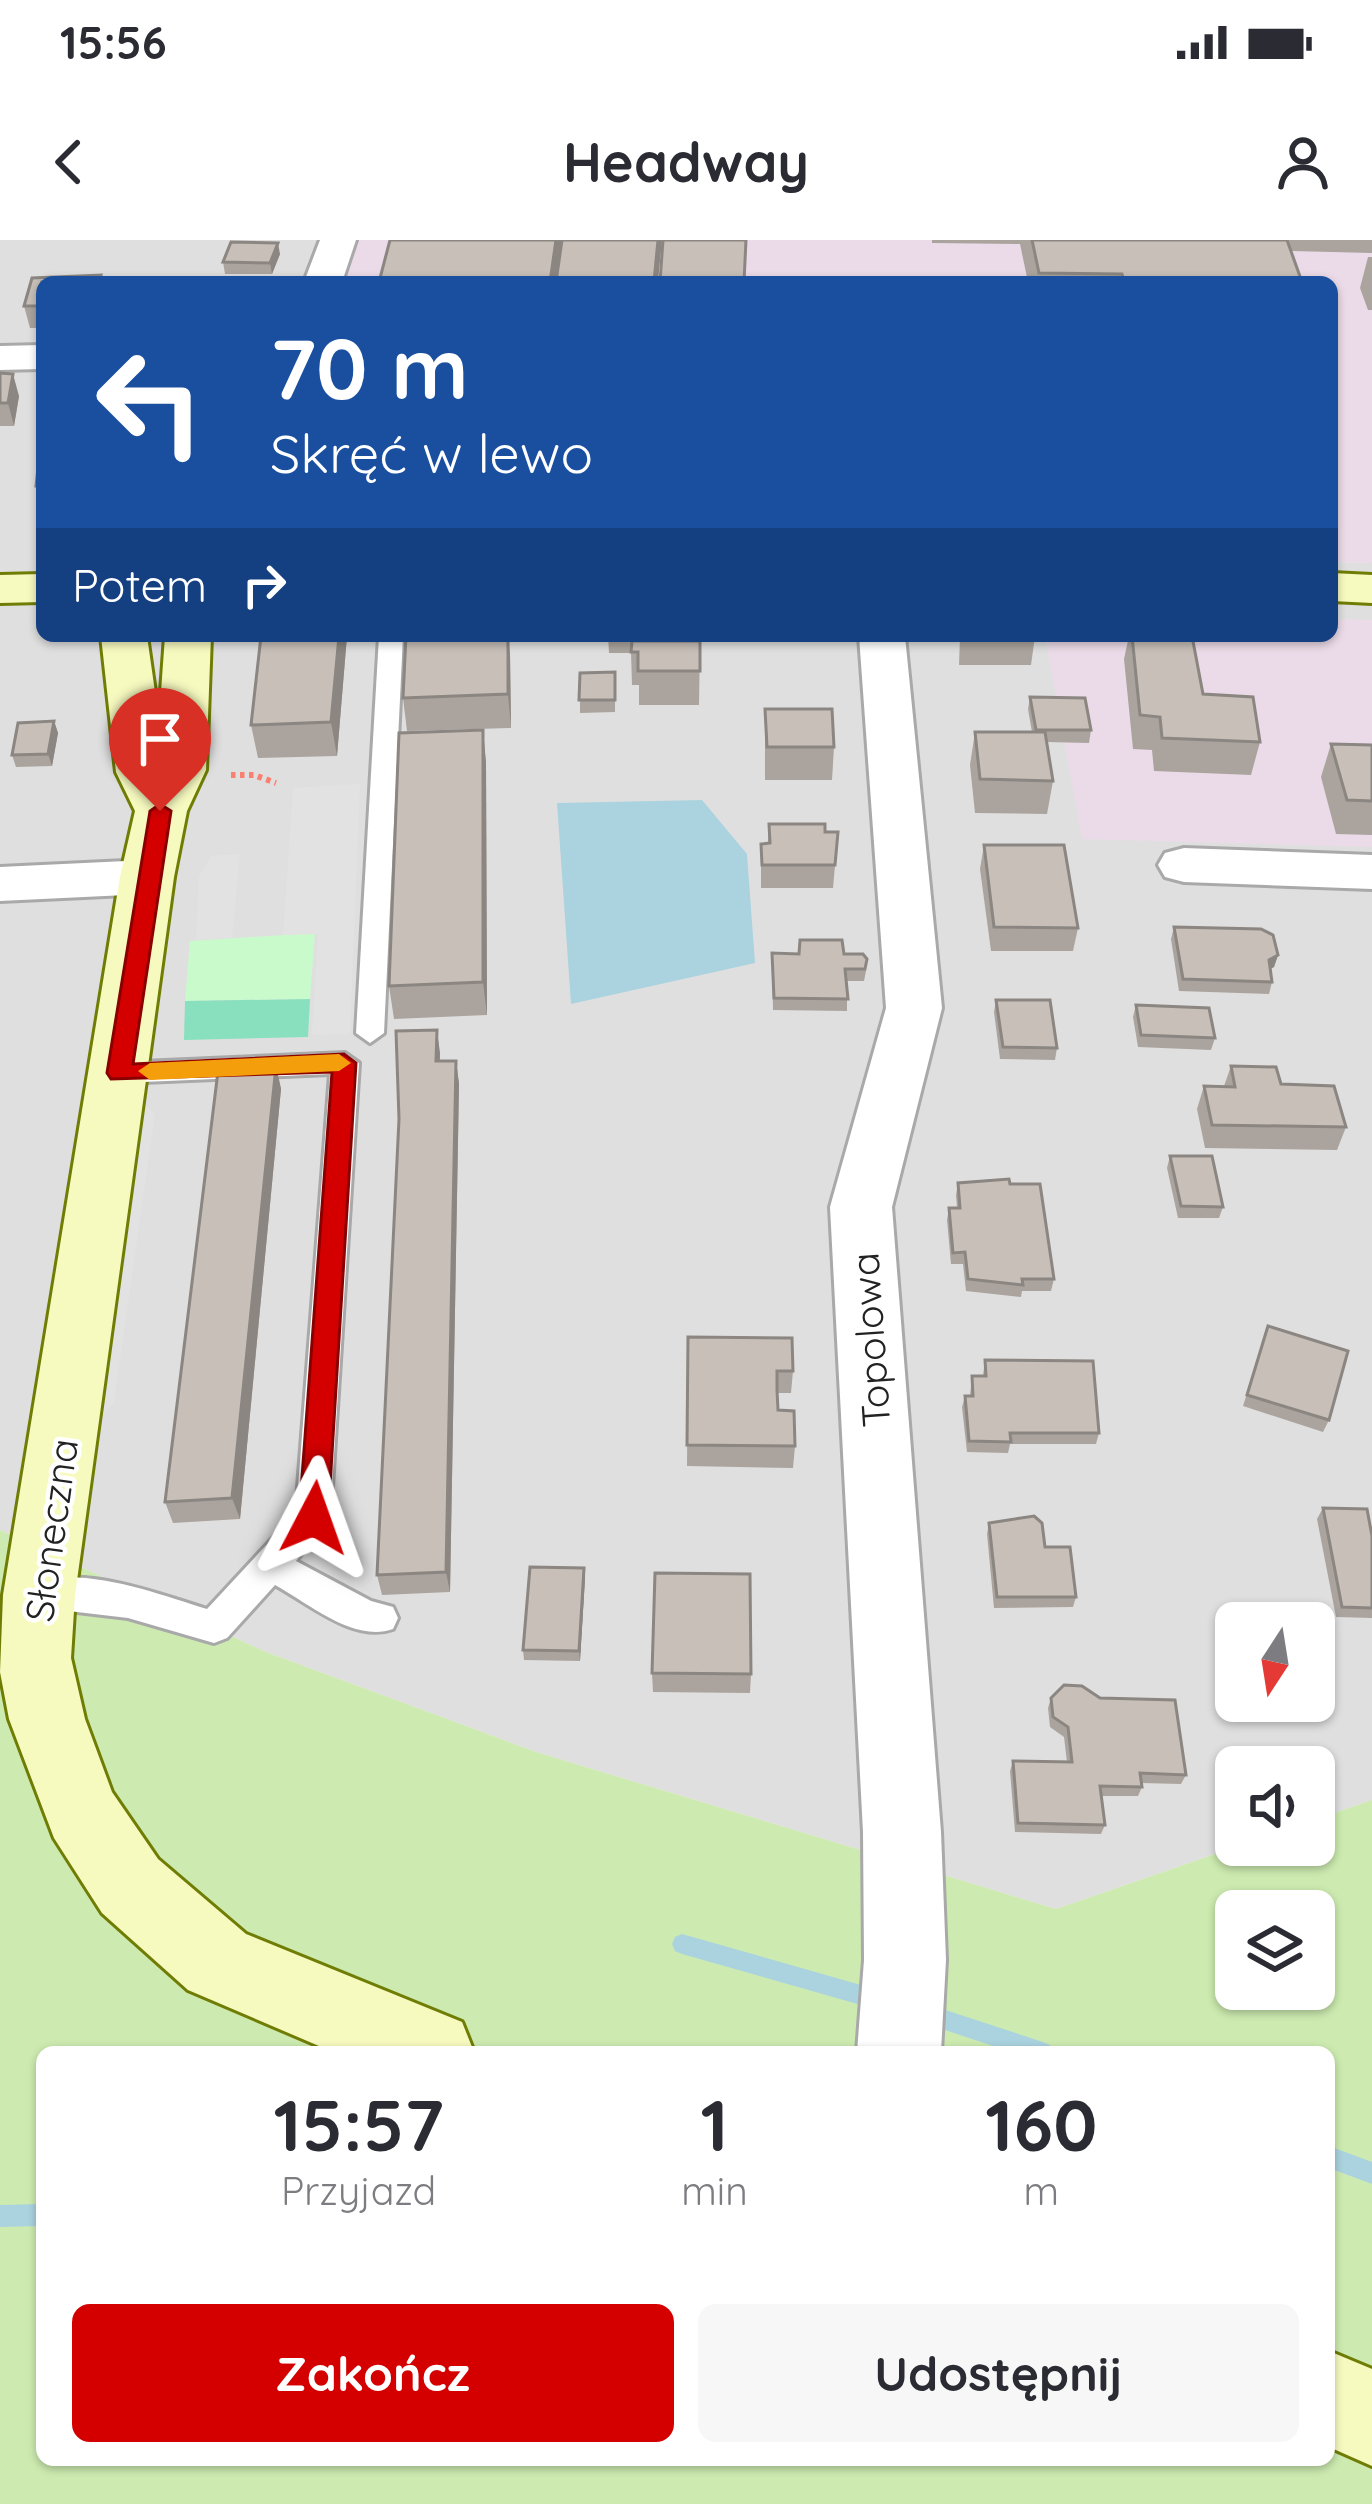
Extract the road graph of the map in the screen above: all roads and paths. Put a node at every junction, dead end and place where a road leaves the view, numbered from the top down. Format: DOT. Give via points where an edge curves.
graph roads {
  1 [pos="338,240"];
  2 [pos="325,276"];
  3 [pos="36,357"];
  4 [pos="0,358"];
  5 [pos="36,587"];
  6 [pos="1338,587"];
  7 [pos="0,589"];
  8 [pos="1372,589"];
  9 [pos="125,642"];
  10 [pos="188,642"];
  11 [pos="391,642"];
  12 [pos="883,642"];
  13 [pos="160,811"];
  14 [pos="1184,865"];
  15 [pos="1372,872"];
  16 [pos="147,878"];
  17 [pos="0,884"];
  18 [pos="370,1033"];
  19 [pos="119,1073"];
  20 [pos="271,1565"];
  21 [pos="39,1595"];
  22 [pos="380,1618"];
  23 [pos="418,2046"];
  24 [pos="899,2046"];
  25 [pos="1335,2400"];
  26 [pos="1372,2419"];
  1 -- 2 [label="street"];
  3 -- 4 [label="street"];
  5 -- 7 [label="street"];
  6 -- 8 [label="street"];
  9 -- 13 [label="street" via="141,772"];
  10 -- 13 [label="street, Słoneczna" via="181,770"];
  11 -- 18 [label="lane"];
  12 -- 24 [label="street, Topolowa" via="914,1008 861,1208 902,1832"];
  13 -- 16 [label="street, Słoneczna"];
  14 -- 15 [label="street"];
  16 -- 17 [label="street"];
  16 -- 19 [label="street, Słoneczna"];
  19 -- 20 [label="lane" via="344,1063 314,1518"];
  19 -- 21 [label="street, Słoneczna"];
  20 -- 21 [label="lane" via="214,1627 121,1598"];
  20 -- 22 [label="lane"];
  21 -- 23 [label="street, Słoneczna" via="34,1658 46,1720 81,1812 130,1886 217,1962"];
  25 -- 26 [label="street"];
}
